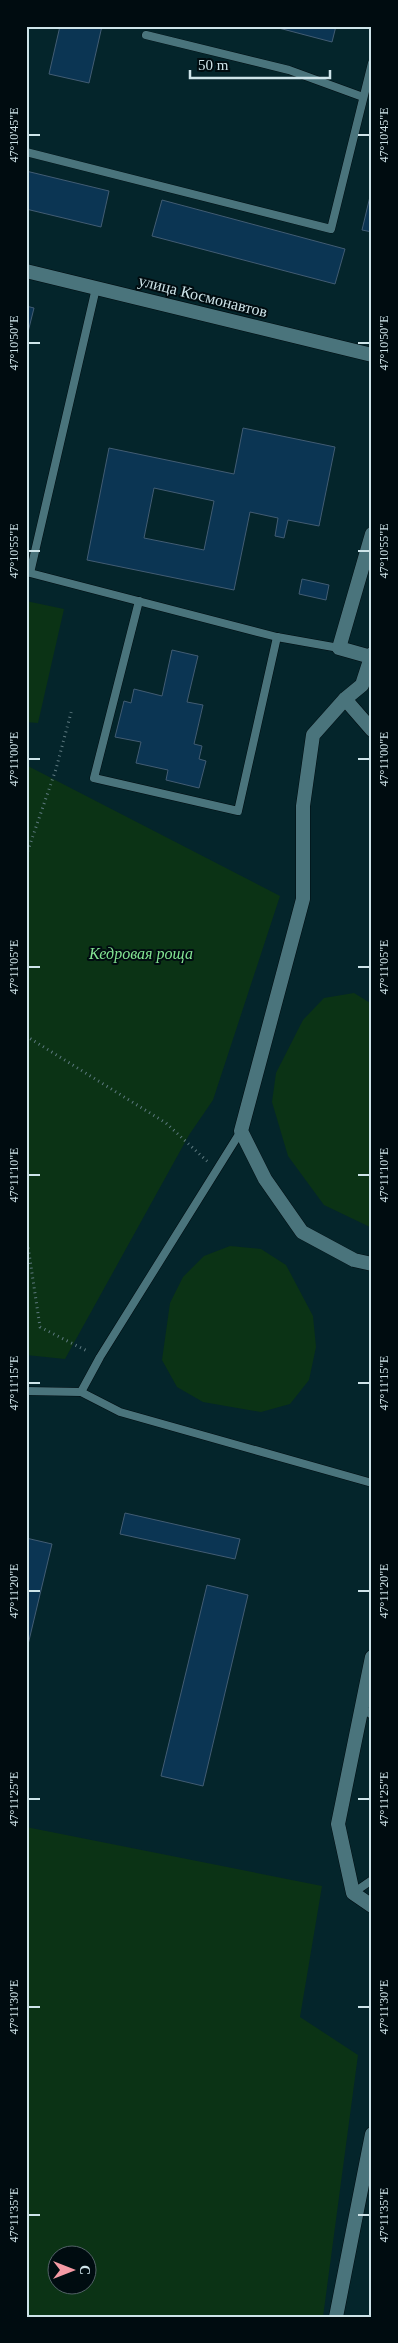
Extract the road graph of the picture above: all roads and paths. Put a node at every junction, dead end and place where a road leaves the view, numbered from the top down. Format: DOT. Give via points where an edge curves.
graph roads {
  1 [pos="146,34"];
  2 [pos="372,62"];
  3 [pos="363,97"];
  4 [pos="26,152"];
  5 [pos="26,270"];
  6 [pos="96,288"];
  7 [pos="372,356"];
  8 [pos="372,534"];
  9 [pos="139,601"];
  10 [pos="277,637"];
  11 [pos="339,648"];
  12 [pos="371,656"];
  13 [pos="345,699"];
  14 [pos="72,708"];
  15 [pos="372,730"];
  16 [pos="26,856"];
  17 [pos="26,1036"];
  18 [pos="241,1131"];
  19 [pos="218,1170"];
  20 [pos="26,1233"];
  21 [pos="372,1264"];
  22 [pos="100,1357"];
  23 [pos="26,1391"];
  24 [pos="81,1392"];
  25 [pos="372,1483"];
  26 [pos="372,1657"];
  27 [pos="367,1712"];
  28 [pos="372,1880"];
  29 [pos="353,1892"];
  30 [pos="372,1906"];
  31 [pos="372,2134"];
  32 [pos="336,2317"];
  1 -- 3 [label="lane" via="289,70"];
  2 -- 3 [label="lane"];
  3 -- 4 [label="lane" via="331,229"];
  5 -- 6 [label="street, улица Космонавтов"];
  6 -- 7 [label="street, улица Космонавтов"];
  6 -- 9 [label="lane" via="30,573"];
  8 -- 11 [label="street"];
  9 -- 10 [label="lane"];
  9 -- 10 [label="lane" via="94,778 238,811"];
  10 -- 11 [label="lane"];
  11 -- 12 [label="street"];
  12 -- 13 [label="street" via="362,685"];
  13 -- 15 [label="street"];
  13 -- 18 [label="street" via="313,735 303,806 303,899"];
  14 -- 16 [label="path" via="56,769"];
  17 -- 19 [label="path" via="166,1123"];
  18 -- 19 [label="lane"];
  18 -- 21 [label="street" via="265,1178 302,1232 354,1260"];
  19 -- 22 [label="lane"];
  20 -- 22 [label="path" via="40,1327"];
  22 -- 24 [label="lane"];
  23 -- 24 [label="lane"];
  24 -- 25 [label="lane" via="120,1412"];
  26 -- 27 [label="street"];
  27 -- 29 [label="street" via="338,1824"];
  28 -- 29 [label="lane"];
  29 -- 30 [label="street"];
  31 -- 32 [label="street"];
}
